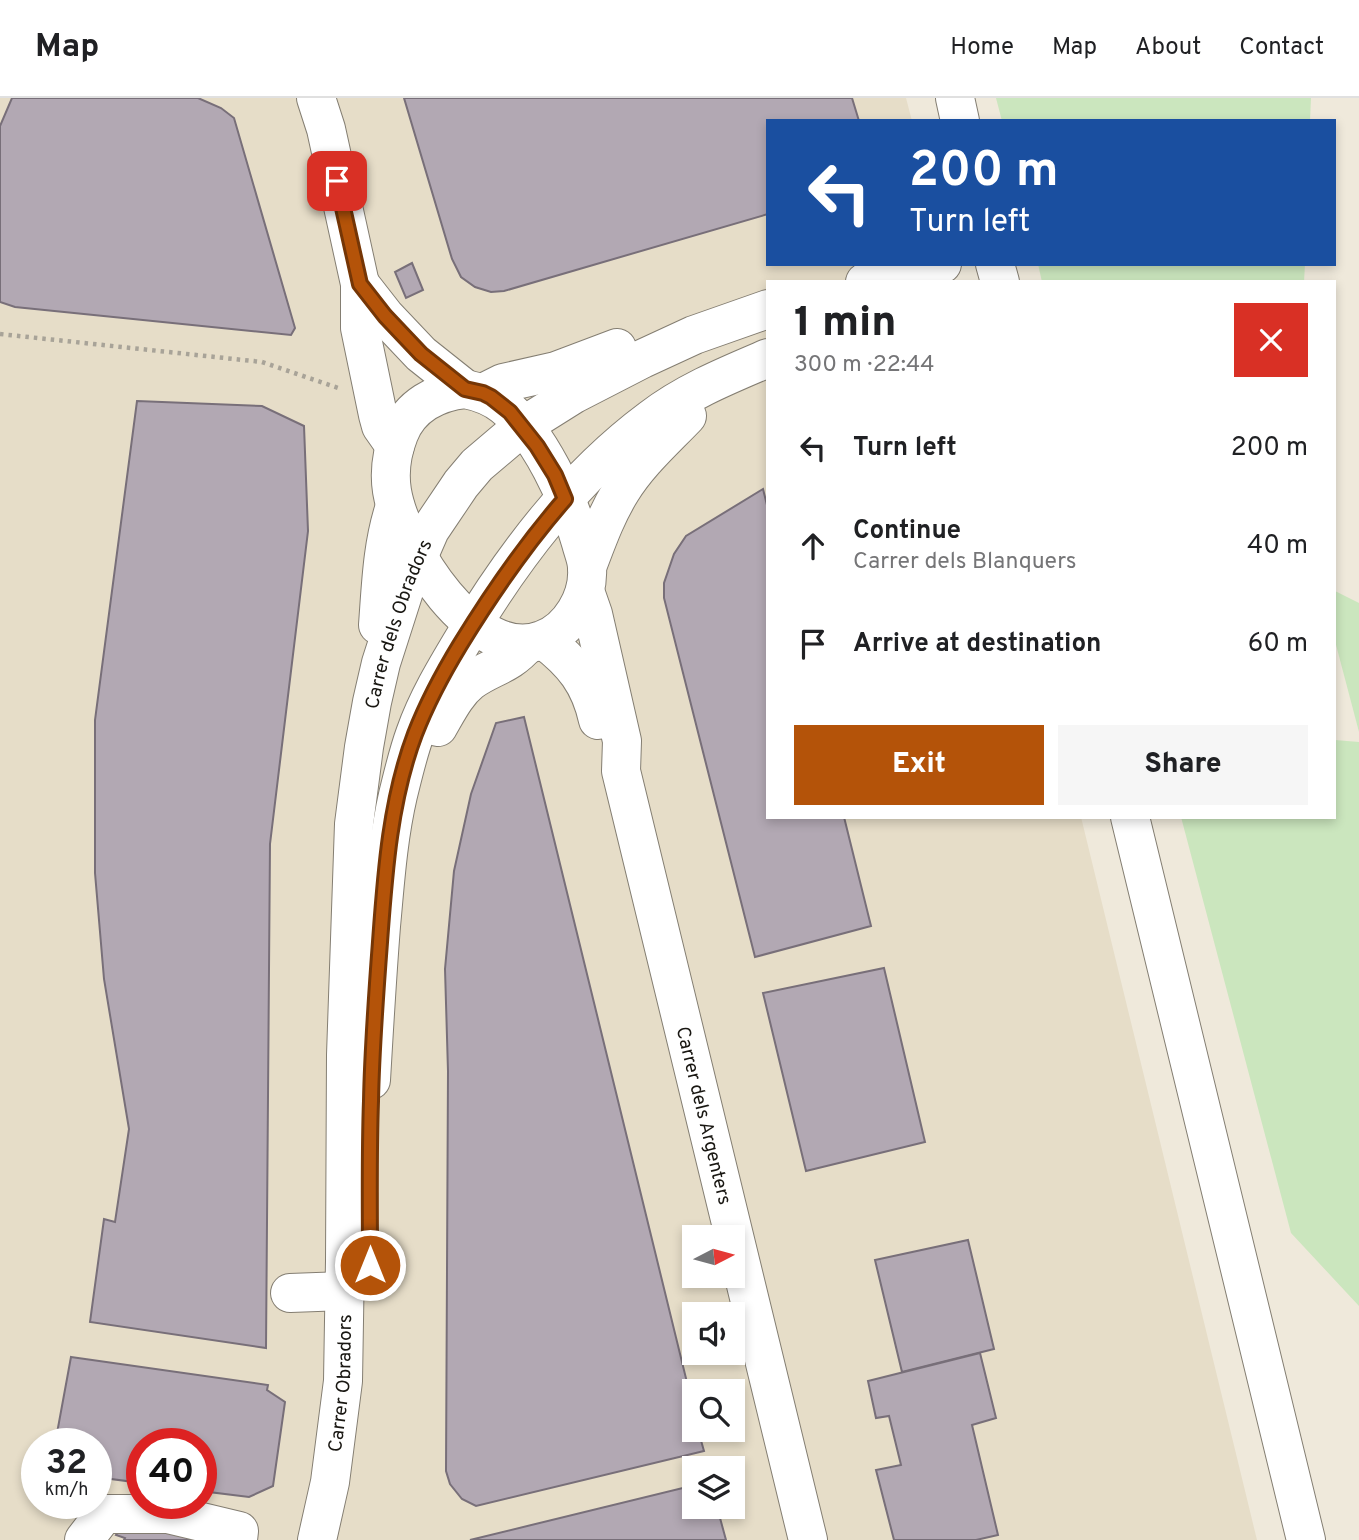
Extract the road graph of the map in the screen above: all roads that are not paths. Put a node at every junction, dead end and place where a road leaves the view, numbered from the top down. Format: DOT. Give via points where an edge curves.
graph roads {
  1 [pos="942,98"];
  2 [pos="955,98"];
  3 [pos="316,103"];
  4 [pos="944,119"];
  5 [pos="960,119"];
  6 [pos="884,266"];
  7 [pos="935,266"];
  8 [pos="859,280"];
  9 [pos="875,280"];
  10 [pos="360,284"];
  11 [pos="766,310"];
  12 [pos="694,335"];
  13 [pos="766,359"];
  14 [pos="725,376"];
  15 [pos="474,391"];
  16 [pos="523,426"];
  17 [pos="395,446"];
  18 [pos="565,499"];
  19 [pos="395,506"];
  20 [pos="418,558"];
  21 [pos="586,579"];
  22 [pos="472,624"];
  23 [pos="536,642"];
  24 [pos="381,663"];
  25 [pos="407,759"];
  26 [pos="621,771"];
  27 [pos="1130,819"];
  28 [pos="359,1050"];
  29 [pos="344,1292"];
  30 [pos="290,1293"];
  31 [pos="368,1373"];
  32 [pos="323,1424"];
  33 [pos="314,1489"];
  34 [pos="84,1540"];
  35 [pos="238,1540"];
  36 [pos="317,1540"];
  37 [pos="332,1540"];
  38 [pos="343,1540"];
  39 [pos="807,1540"];
  40 [pos="1306,1540"];
  1 -- 4 [label="street"];
  2 -- 5 [label="street"];
  3 -- 10 [label="street"];
  6 -- 8 [label="street"];
  7 -- 9 [label="street"];
  10 -- 15 [label="street, Carrer dels Argenters" via="421,354"];
  10 -- 17 [label="street" via="359,328 381,426"];
  11 -- 12 [label="street, Carrer dels Obradors"];
  12 -- 15 [label="street, Carrer dels Obradors" via="644,339 556,371"];
  12 -- 16 [label="street, Carrer dels Obradors" via="610,374"];
  13 -- 14 [label="street, Carrer dels Obradors"];
  14 -- 18 [label="street, Carrer dels Obradors" via="653,417 614,447"];
  14 -- 21 [label="street, Carrer dels Obradors" via="632,475 610,510"];
  15 -- 16 [label="street, Carrer dels Argenters" via="505,406"];
  15 -- 17 [label="street, Carrer dels Obradors" via="454,390 426,401 403,424"];
  16 -- 18 [label="street, Carrer dels Argenters"];
  16 -- 20 [label="street, Carrer dels Obradors" via="461,484 430,530"];
  17 -- 19 [label="street, Carrer dels Obradors" via="390,477"];
  18 -- 21 [label="street, Carrer dels Argenters" via="577,528"];
  18 -- 22 [label="street, Carrer dels Obradors" via="513,562"];
  19 -- 20 [label="street"];
  19 -- 24 [label="street" via="385,544 380,596 377,632"];
  20 -- 22 [label="street"];
  20 -- 24 [label="street, Carrer dels Obradors"];
  21 -- 23 [label="street, Carrer dels Obradors" via="580,605 571,618"];
  21 -- 26 [label="street, Carrer dels Argenters" via="622,741"];
  22 -- 23 [label="street" via="503,642"];
  22 -- 25 [label="street, Carrer dels Obradors" via="424,713"];
  23 -- 25 [label="street" via="463,688 428,742"];
  23 -- 26 [label="street, Carrer dels Argenters" via="566,658 582,676 593,699 604,746"];
  24 -- 28 [label="street, Carrer dels Obradors" via="354,824"];
  25 -- 28 [label="street, Carrer dels Obradors" via="391,829"];
  26 -- 39 [label="street, Carrer dels Argenters"];
  27 -- 40 [label="street"];
  28 -- 29 [label="street, Carrer Obradors"];
  28 -- 31 [label="street, Carrer dels Obradors" via="370,1103"];
  29 -- 30 [label="street"];
  29 -- 31 [label="street, Carrer dels Obradors" via="357,1318 355,1348"];
  29 -- 32 [label="street, Carrer Obradors" via="343,1381"];
  31 -- 32 [label="street, Carrer dels Obradors" via="356,1382 351,1422"];
  31 -- 38 [label="street, Carrer dels Obradors" via="354,1496"];
  32 -- 33 [label="street, Carrer Obradors"];
  33 -- 36 [label="street, Carrer Obradors"];
  33 -- 37 [label="street" via="337,1518"];
  34 -- 35 [label="street" via="104,1514 169,1514 239,1531"];
}
